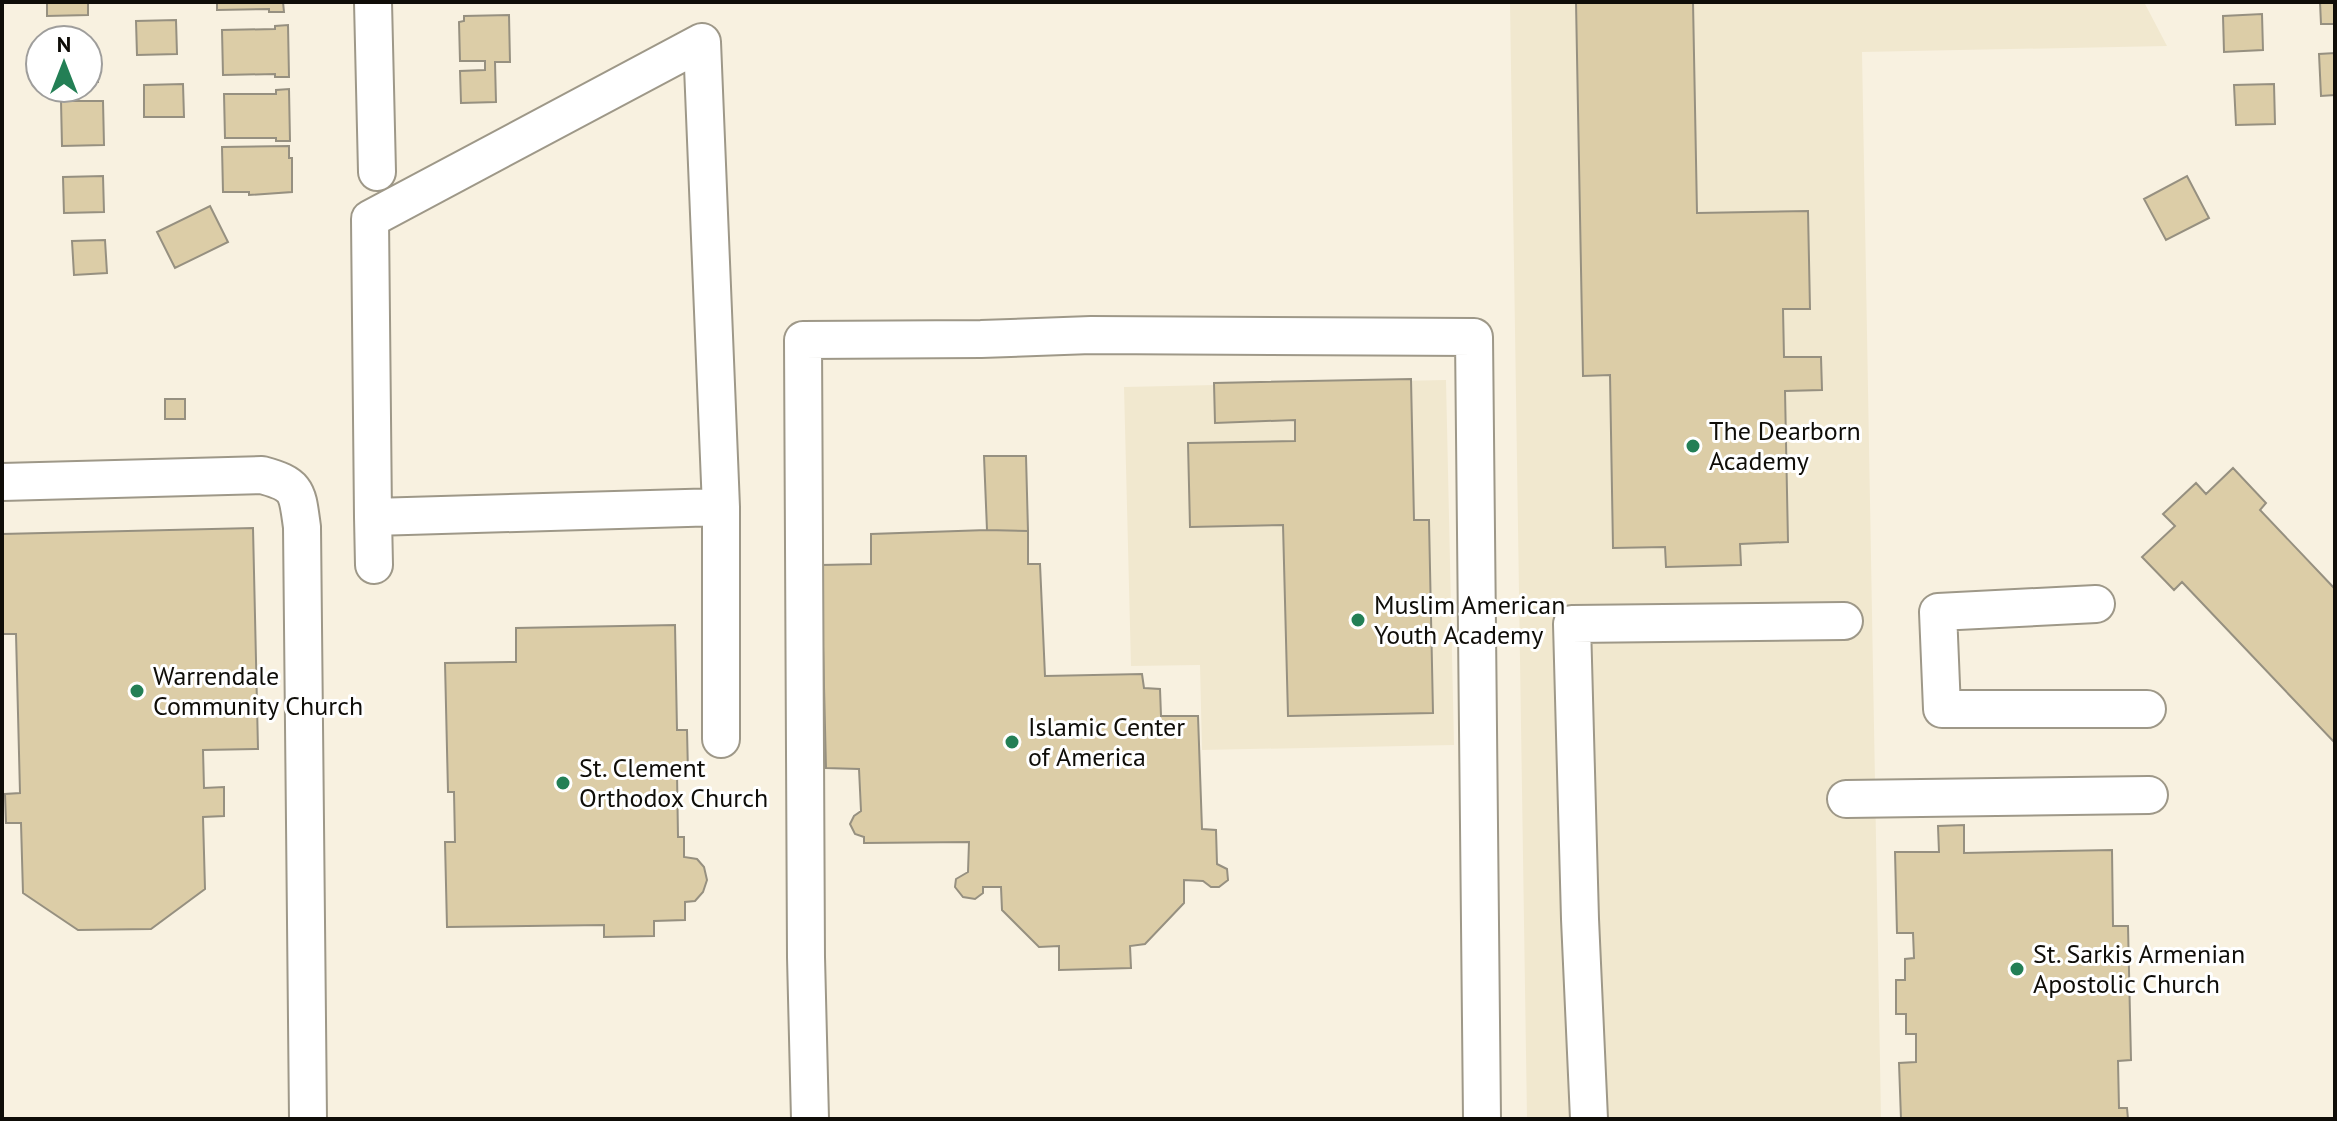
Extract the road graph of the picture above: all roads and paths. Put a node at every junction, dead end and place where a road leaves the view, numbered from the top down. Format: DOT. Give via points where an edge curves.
graph roads {
  1 [pos="373,2"];
  2 [pos="377,172"];
  3 [pos="2,482"];
  4 [pos="721,507"];
  5 [pos="373,517"];
  6 [pos="374,565"];
  7 [pos="2096,604"];
  8 [pos="1844,621"];
  9 [pos="2147,709"];
  10 [pos="721,739"];
  11 [pos="2149,795"];
  12 [pos="1846,799"];
  13 [pos="308,1119"];
  14 [pos="810,1119"];
  15 [pos="1482,1119"];
  16 [pos="1589,1119"];
  1 -- 2 [label="street"];
  3 -- 13 [label="street" via="262,475 286,481 297,494 302,527"];
  4 -- 5 [label="street"];
  4 -- 5 [label="street" via="702,42 370,219"];
  4 -- 10 [label="street"];
  5 -- 6 [label="street"];
  7 -- 9 [label="street" via="1938,612 1942,709"];
  8 -- 16 [label="street" via="1572,624"];
  11 -- 12 [label="street"];
  14 -- 15 [label="street" via="803,340 1091,335 1474,337"];
}
